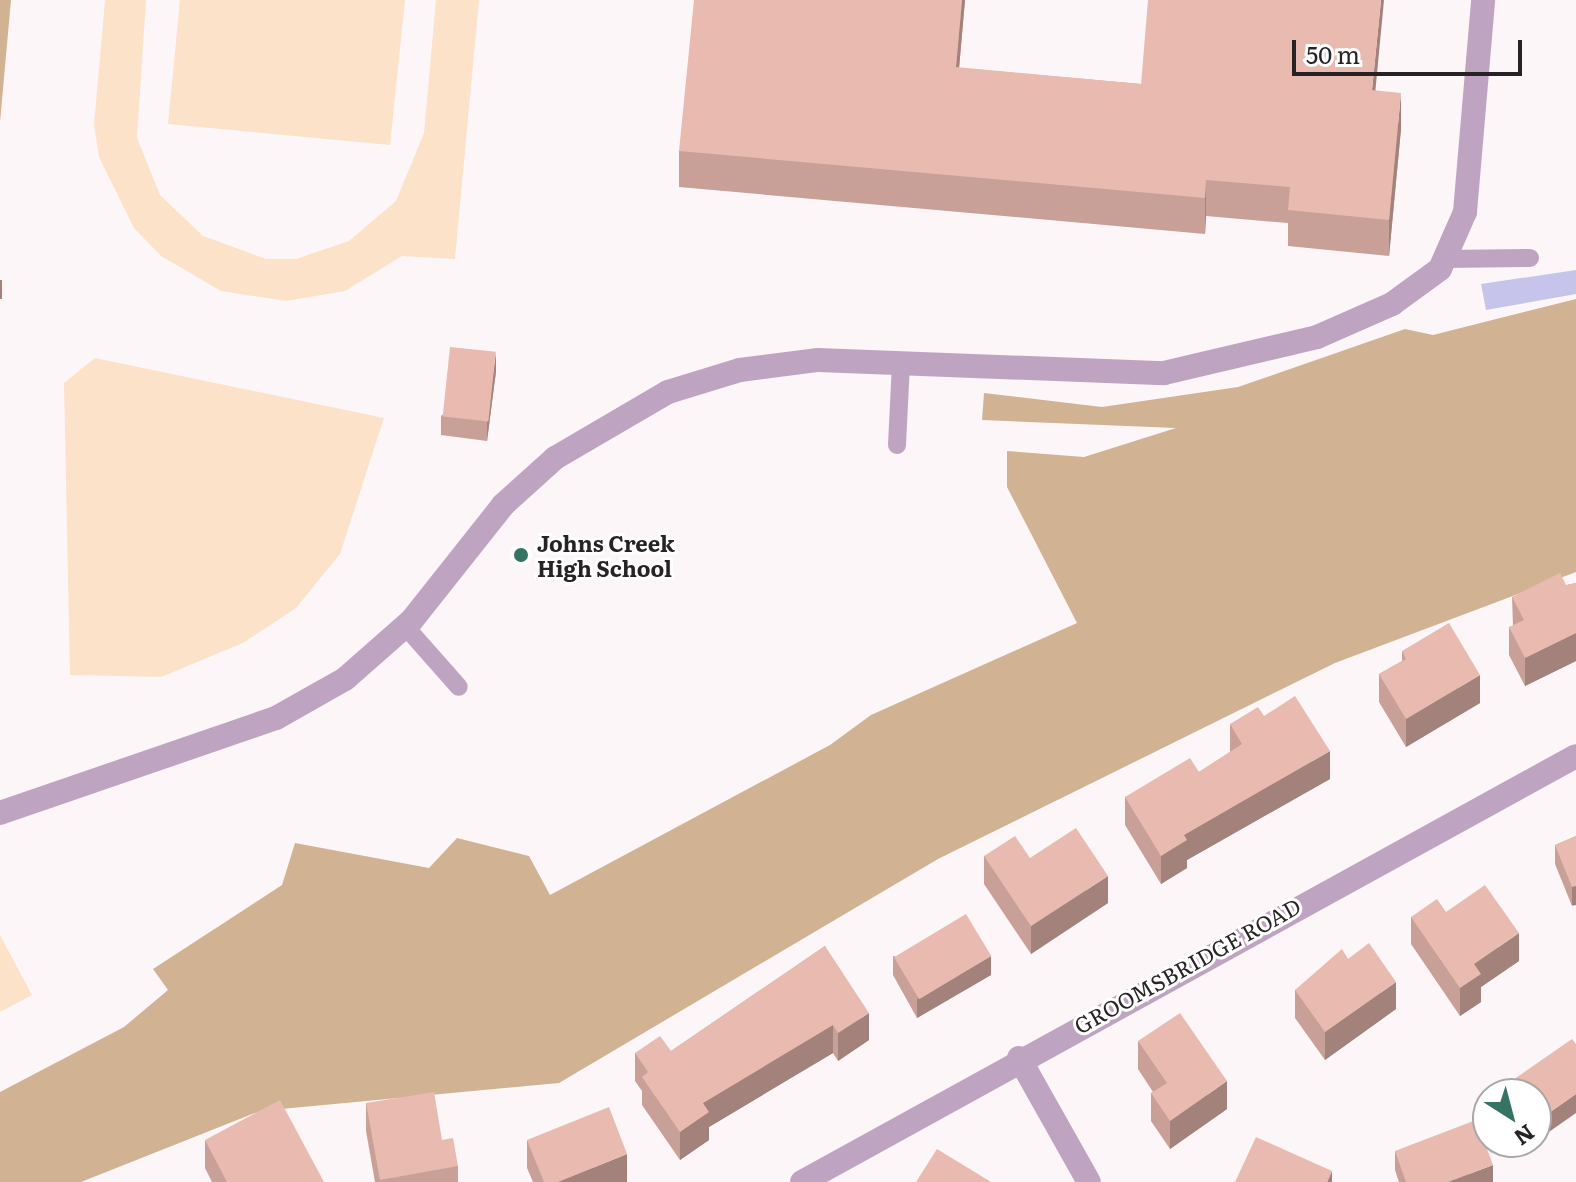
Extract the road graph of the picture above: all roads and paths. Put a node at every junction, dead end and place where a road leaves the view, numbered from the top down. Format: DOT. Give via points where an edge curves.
graph roads {
  1 [pos="1483,0"];
  2 [pos="1530,258"];
  3 [pos="1444,259"];
  4 [pos="901,364"];
  5 [pos="897,445"];
  6 [pos="405,626"];
  7 [pos="459,687"];
  8 [pos="1576,756"];
  9 [pos="0,813"];
  10 [pos="1019,1058"];
  11 [pos="802,1182"];
  12 [pos="1089,1182"];
  1 -- 3 [label="street" via="1465,212"];
  2 -- 3 [label="lane"];
  3 -- 4 [label="street" via="1392,304 1317,337 1164,373"];
  4 -- 5 [label="lane"];
  4 -- 6 [label="street" via="818,360 740,370 613,420 555,458 503,505"];
  6 -- 7 [label="lane"];
  6 -- 9 [label="street" via="345,679 276,718"];
  8 -- 10 [label="street, GROOMSBRIDGE ROAD"];
  10 -- 11 [label="street, GROOMSBRIDGE ROAD"];
  10 -- 12 [label="street"];
}
